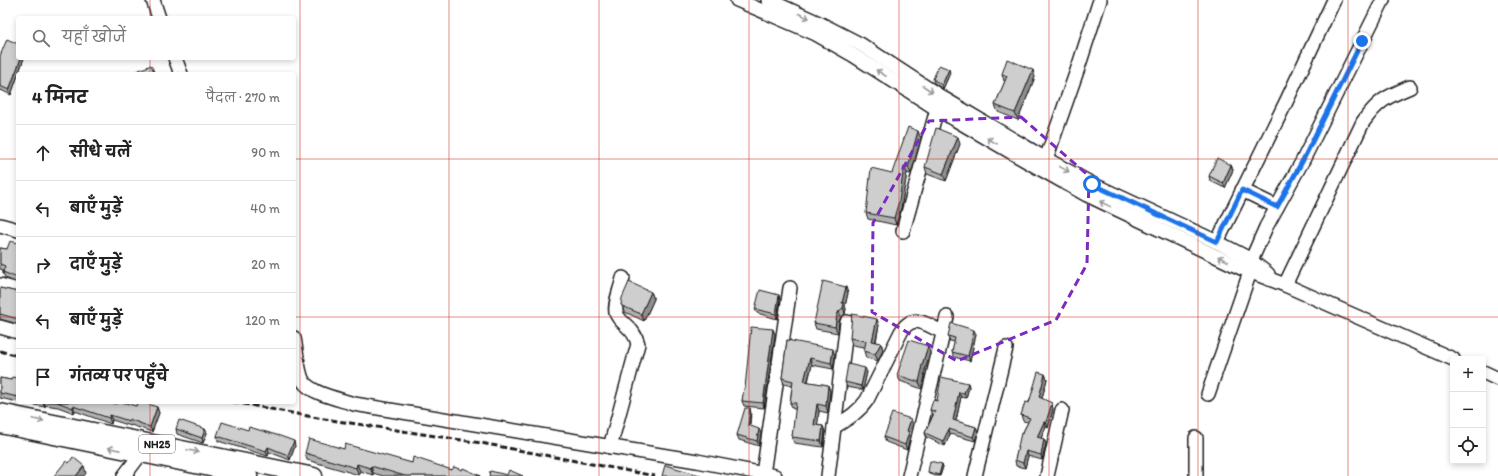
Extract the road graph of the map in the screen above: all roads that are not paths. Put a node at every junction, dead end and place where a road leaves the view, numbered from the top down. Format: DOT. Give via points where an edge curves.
graph roads {
  1 [pos="152,0"];
  2 [pos="737,0"];
  3 [pos="768,0"];
  4 [pos="1100,0"];
  5 [pos="1334,0"];
  6 [pos="1383,0"];
  7 [pos="787,4"];
  8 [pos="159,16"];
  9 [pos="176,60"];
  10 [pos="180,72"];
  11 [pos="1410,87"];
  12 [pos="937,109"];
  13 [pos="1046,159"];
  14 [pos="1242,190"];
  15 [pos="1277,207"];
  16 [pos="0,225"];
  17 [pos="16,229"];
  18 [pos="903,231"];
  19 [pos="1217,242"];
  20 [pos="1251,267"];
  21 [pos="623,278"];
  22 [pos="0,285"];
  23 [pos="1284,285"];
  24 [pos="790,288"];
  25 [pos="16,289"];
  26 [pos="947,318"];
  27 [pos="846,322"];
  28 [pos="0,327"];
  29 [pos="16,331"];
  30 [pos="943,332"];
  31 [pos="296,348"];
  32 [pos="1006,348"];
  33 [pos="1450,358"];
  34 [pos="1486,373"];
  35 [pos="1498,379"];
  36 [pos="1208,394"];
  37 [pos="1062,410"];
  38 [pos="0,412"];
  39 [pos="0,424"];
  40 [pos="834,427"];
  41 [pos="1196,438"];
  42 [pos="610,447"];
  43 [pos="146,448"];
  44 [pos="744,473"];
  45 [pos="769,475"];
  46 [pos="124,476"];
  47 [pos="249,476"];
  48 [pos="314,476"];
  49 [pos="828,476"];
  50 [pos="909,476"];
  51 [pos="975,476"];
  52 [pos="1047,476"];
  53 [pos="1196,476"];
  1 -- 8 [label="street"];
  12 -- 2 [label="street, one-way" via="816,34"];
  3 -- 7 [label="street"];
  4 -- 13 [label="street"];
  5 -- 14 [label="street"];
  6 -- 15 [label="street"];
  7 -- 13 [label="street, one-way" via="860,44 941,97"];
  9 -- 10 [label="street"];
  11 -- 23 [label="street" via="1386,97 1373,108 1363,122"];
  12 -- 18 [label="street"];
  20 -- 12 [label="street, one-way" via="1087,195"];
  13 -- 19 [label="street, one-way" via="1092,184"];
  14 -- 15 [label="street"];
  14 -- 19 [label="street"];
  15 -- 20 [label="street"];
  16 -- 17 [label="street"];
  19 -- 20 [label="street"];
  20 -- 23 [label="street"];
  20 -- 36 [label="street"];
  21 -- 42 [label="street" via="616,312 633,332 638,344"];
  22 -- 25 [label="street"];
  23 -- 33 [label="street"];
  24 -- 45 [label="street"];
  26 -- 30 [label="street"];
  27 -- 40 [label="street"];
  28 -- 29 [label="street"];
  30 -- 40 [label="street" via="919,321 908,322 867,400 854,415"];
  30 -- 50 [label="street"];
  31 -- 42 [label="street" via="302,379 306,385 318,392 354,404"];
  32 -- 51 [label="street"];
  34 -- 35 [label="street"];
  37 -- 52 [label="street"];
  38 -- 43 [label="main road, NH25, one-way"];
  43 -- 39 [label="main road, NH25, one-way"];
  40 -- 49 [label="street"];
  41 -- 53 [label="street"];
  42 -- 44 [label="street"];
  43 -- 46 [label="street"];
  43 -- 47 [label="main road, NH25"];
  43 -- 48 [label="main road, NH25, one-way"];
  44 -- 45 [label="street"];
}
